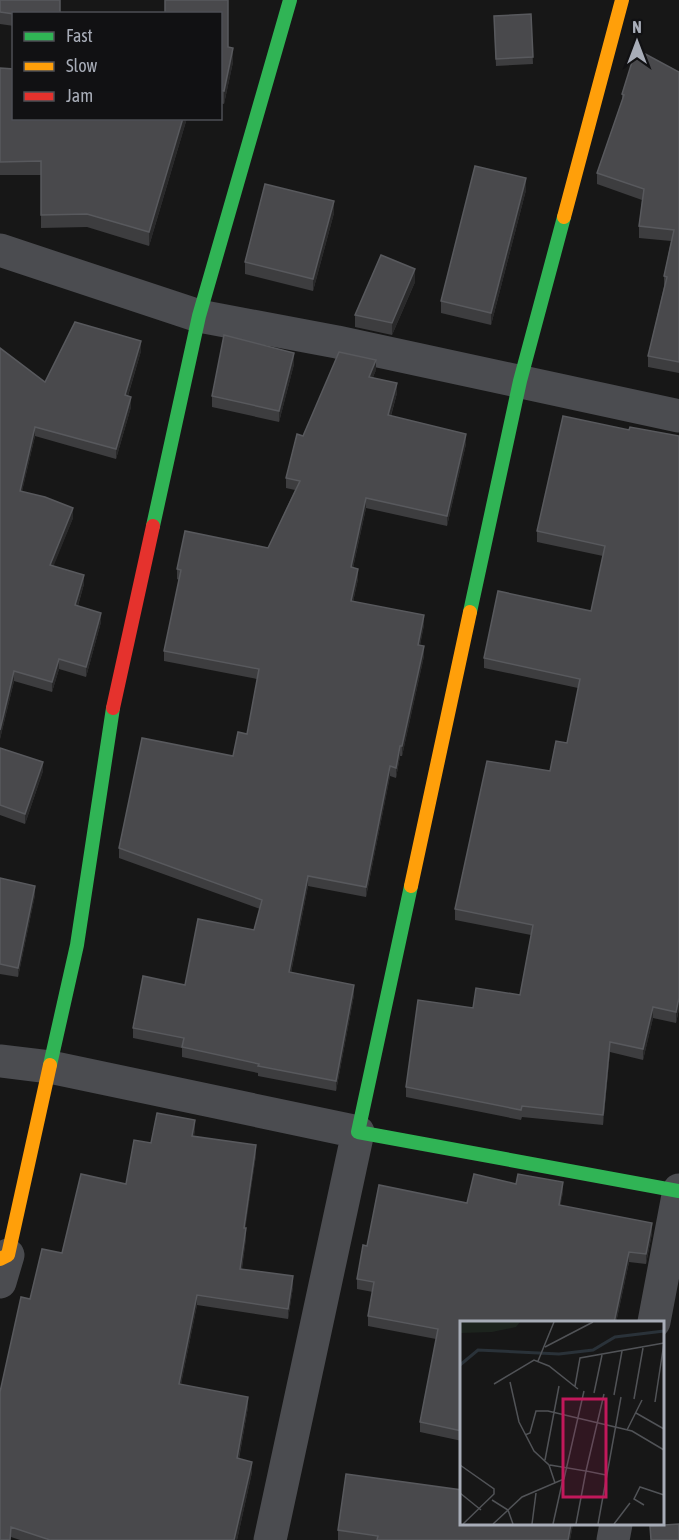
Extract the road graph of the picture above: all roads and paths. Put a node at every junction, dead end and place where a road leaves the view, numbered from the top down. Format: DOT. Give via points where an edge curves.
graph roads {
  1 [pos="290,0"];
  2 [pos="622,0"];
  3 [pos="0,250"];
  4 [pos="199,316"];
  5 [pos="520,381"];
  6 [pos="679,416"];
  7 [pos="0,1061"];
  8 [pos="50,1067"];
  9 [pos="358,1132"];
  10 [pos="679,1190"];
  11 [pos="3,1266"];
  12 [pos="654,1321"];
  13 [pos="616,1525"];
  14 [pos="270,1540"];
  15 [pos="613,1540"];
  1 -- 4 [label="street"];
  2 -- 5 [label="street"];
  3 -- 4 [label="street"];
  4 -- 5 [label="street"];
  4 -- 8 [label="street" via="115,696 77,945"];
  5 -- 6 [label="street"];
  5 -- 9 [label="street"];
  7 -- 8 [label="street"];
  8 -- 9 [label="street"];
  8 -- 11 [label="street"];
  9 -- 10 [label="street"];
  9 -- 14 [label="street"];
  10 -- 12 [label="street"];
  13 -- 15 [label="street"];
}
